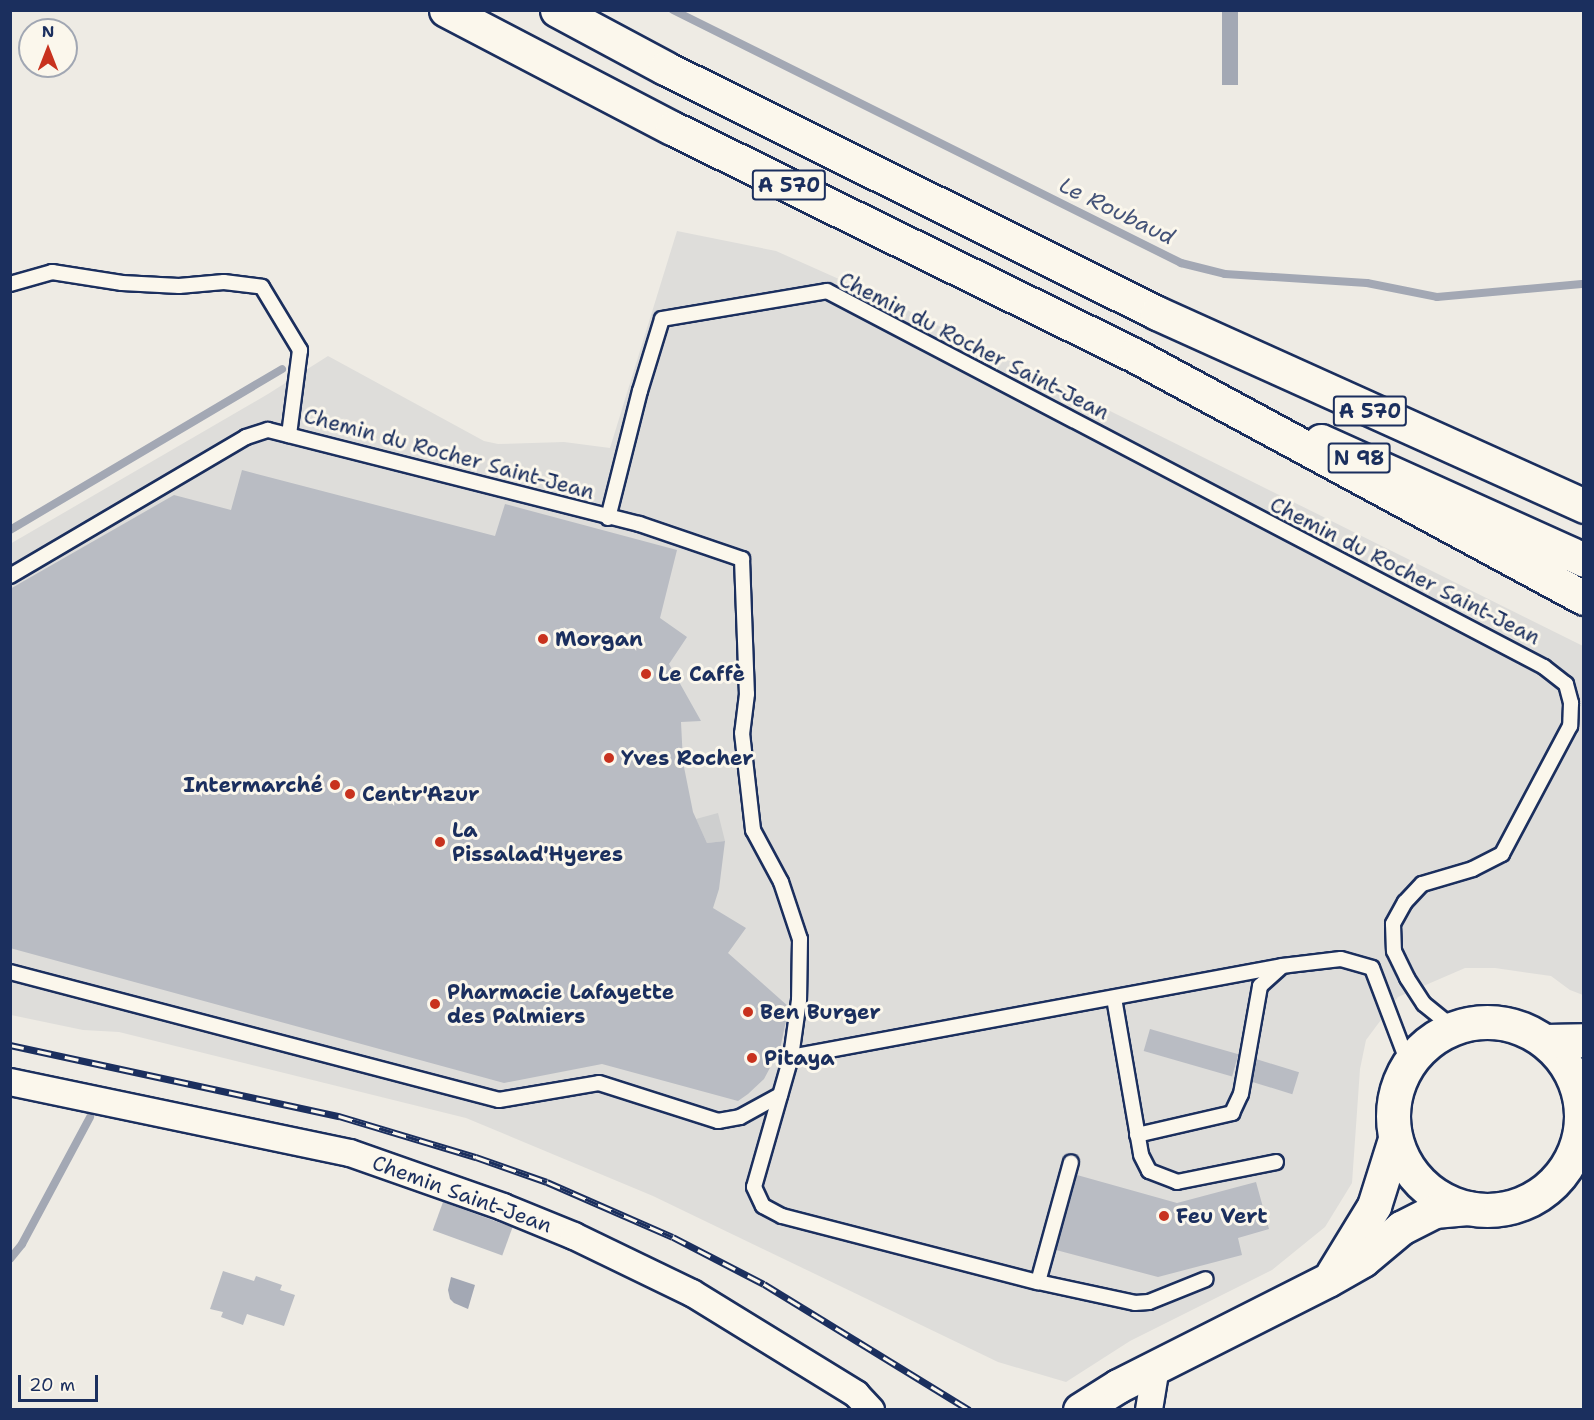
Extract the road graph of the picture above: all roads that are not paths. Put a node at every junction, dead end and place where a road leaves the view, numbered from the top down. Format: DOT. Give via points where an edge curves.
graph roads {
  1 [pos="446,10"];
  2 [pos="557,10"];
  3 [pos="10,284"];
  4 [pos="1134,355"];
  5 [pos="289,435"];
  6 [pos="1506,472"];
  7 [pos="1584,498"];
  8 [pos="1584,506"];
  9 [pos="608,518"];
  10 [pos="1584,560"];
  11 [pos="10,576"];
  12 [pos="1584,598"];
  13 [pos="1282,966"];
  14 [pos="10,972"];
  15 [pos="1114,998"];
  16 [pos="1454,1028"];
  17 [pos="1584,1040"];
  18 [pos="1545,1041"];
  19 [pos="791,1057"];
  20 [pos="1408,1063"];
  21 [pos="10,1082"];
  22 [pos="780,1095"];
  23 [pos="1582,1123"];
  24 [pos="1137,1135"];
  25 [pos="1395,1139"];
  26 [pos="1071,1162"];
  27 [pos="1276,1162"];
  28 [pos="1468,1208"];
  29 [pos="1206,1279"];
  30 [pos="1328,1280"];
  31 [pos="1038,1282"];
  32 [pos="1156,1367"];
  33 [pos="872,1410"];
  34 [pos="1080,1410"];
  35 [pos="1149,1410"];
  1 -- 4 [label="main road, A 570" via="672,128"];
  2 -- 6 [label="main road, A 570" via="665,68 1157,313"];
  3 -- 5 [label="lane, Chemin du Rocher Saint-Jean" via="52,272 122,283 179,286 224,282 262,287 300,350"];
  4 -- 10 [label="main road, N 98"];
  4 -- 12 [label="main road"];
  5 -- 9 [label="lane, Chemin du Rocher Saint-Jean"];
  5 -- 11 [label="lane" via="268,430 246,437"];
  6 -- 7 [label="main road"];
  6 -- 8 [label="main road, A 570"];
  9 -- 16 [label="lane, Chemin du Rocher Saint-Jean" via="662,318 826,291 1544,667 1566,684 1571,703 1570,726 1502,854 1473,869 1422,884 1405,902 1393,924 1394,951 1407,978 1424,1004"];
  9 -- 19 [label="lane" via="639,524 742,559 747,694 742,733 753,830 781,882 800,939 799,1000"];
  13 -- 15 [label="lane"];
  13 -- 20 [label="lane" via="1341,959 1372,968"];
  13 -- 24 [label="lane" via="1260,986 1241,1094 1232,1113"];
  14 -- 22 [label="lane" via="499,1100 599,1083 718,1121 740,1117"];
  15 -- 19 [label="lane"];
  15 -- 24 [label="lane"];
  16 -- 18 [label="main road" via="1477,1022 1501,1022"];
  16 -- 20 [label="main road" via="1428,1042"];
  17 -- 18 [label="main road"];
  18 -- 23 [label="main road" via="1573,1076"];
  19 -- 22 [label="lane"];
  20 -- 25 [label="main road" via="1396,1087 1392,1113"];
  21 -- 33 [label="street, Chemin Saint-Jean" via="350,1153 503,1207 574,1236 692,1293 856,1394"];
  22 -- 31 [label="lane" via="754,1187 763,1206 783,1216"];
  23 -- 28 [label="main road" via="1575,1150 1562,1173 1543,1191 1520,1204 1494,1210"];
  24 -- 27 [label="lane" via="1140,1155 1149,1171 1177,1182"];
  25 -- 28 [label="main road" via="1405,1163 1421,1184 1443,1199"];
  25 -- 30 [label="main road" via="1374,1206"];
  26 -- 31 [label="lane"];
  28 -- 30 [label="main road" via="1434,1211 1401,1228 1363,1260"];
  29 -- 31 [label="lane" via="1149,1302 1135,1303"];
  30 -- 32 [label="main road"];
  32 -- 34 [label="main road"];
  32 -- 35 [label="street"];
}
